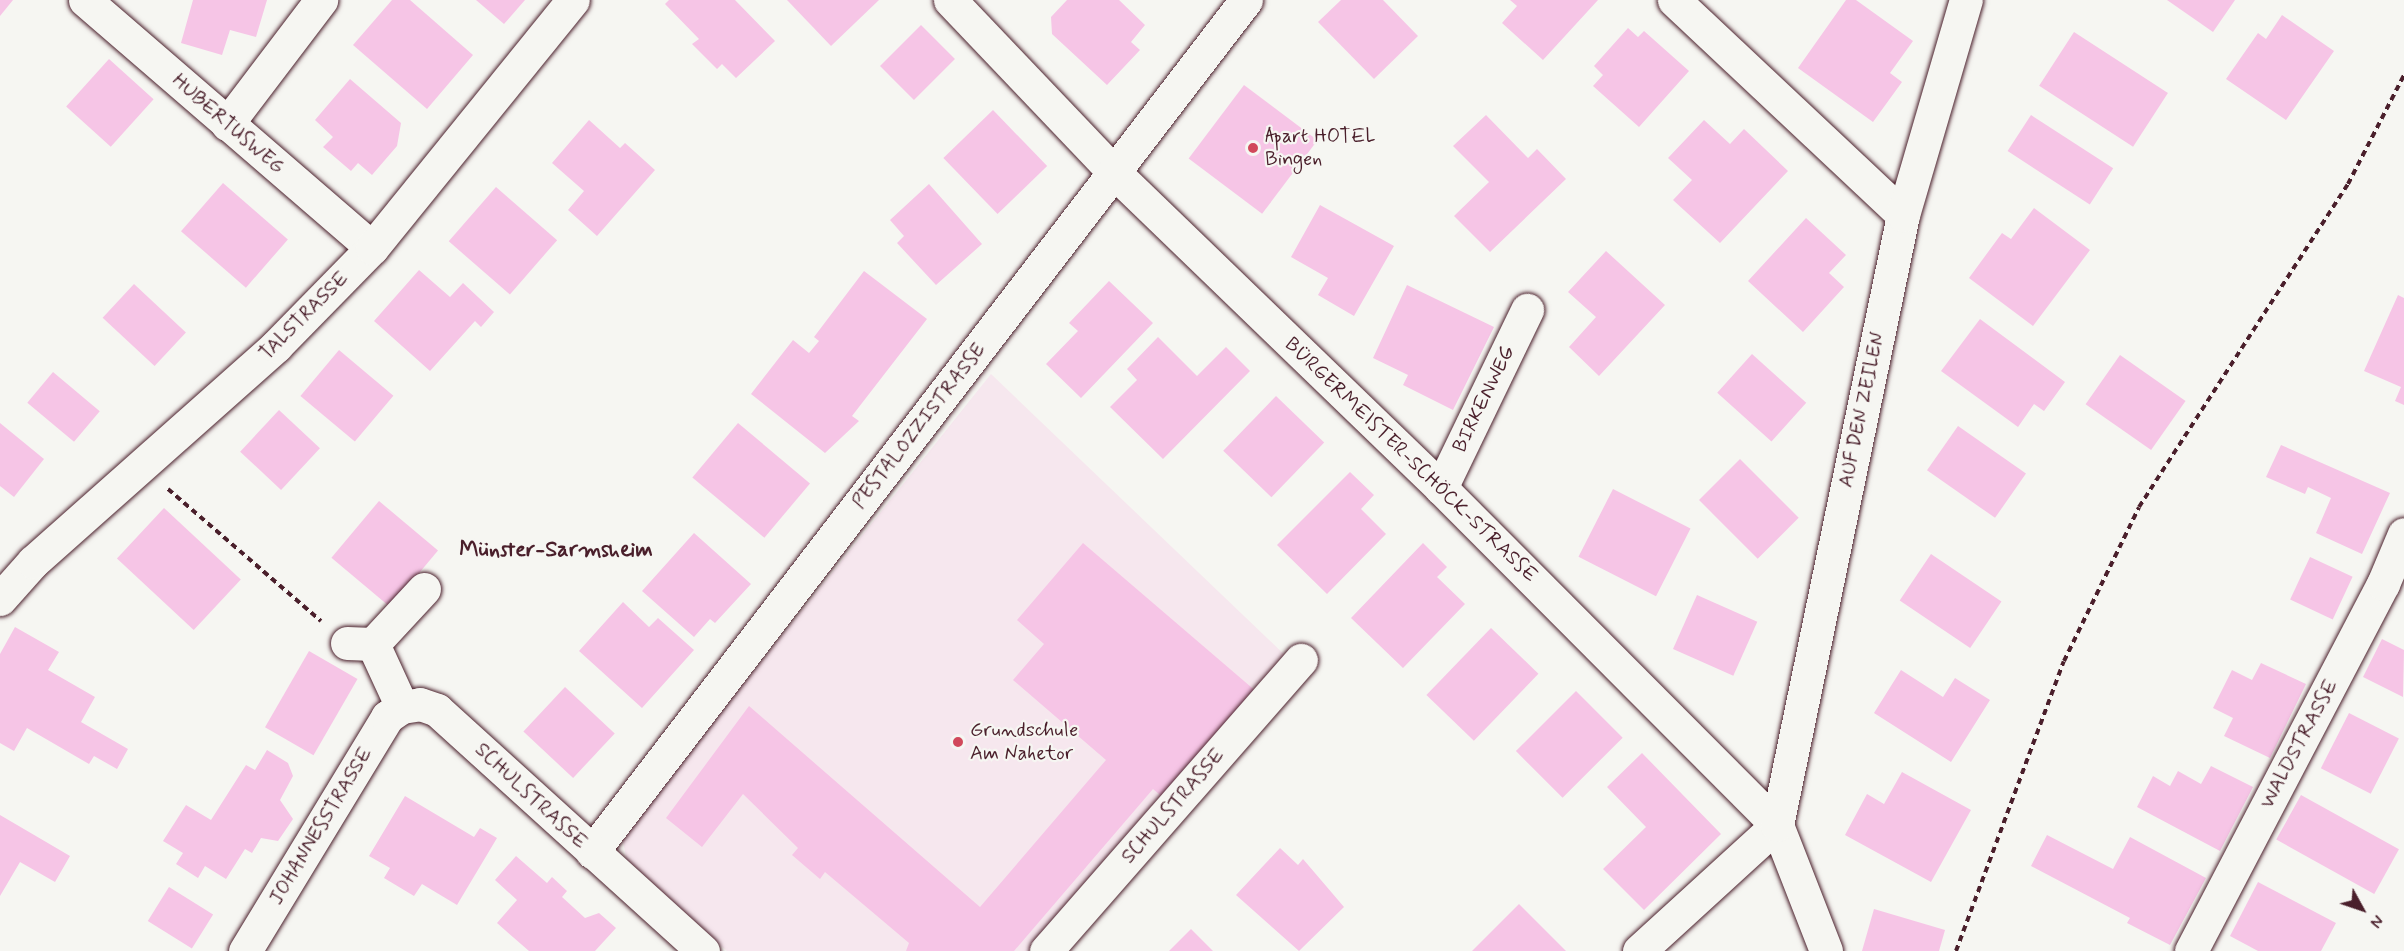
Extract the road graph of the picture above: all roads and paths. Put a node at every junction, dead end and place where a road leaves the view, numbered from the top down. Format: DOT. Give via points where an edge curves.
graph roads {
  1 [pos="85,0"];
  2 [pos="321,0"];
  3 [pos="573,0"];
  4 [pos="950,0"];
  5 [pos="1246,0"];
  6 [pos="1674,0"];
  7 [pos="1966,0"];
  8 [pos="2404,75"];
  9 [pos="227,124"];
  10 [pos="1114,172"];
  11 [pos="1903,215"];
  12 [pos="372,248"];
  13 [pos="1527,310"];
  14 [pos="141,466"];
  15 [pos="1441,488"];
  16 [pos="2404,534"];
  17 [pos="424,589"];
  18 [pos="0,599"];
  19 [pos="360,643"];
  20 [pos="1301,660"];
  21 [pos="402,706"];
  22 [pos="1777,825"];
  23 [pos="592,852"];
  24 [pos="245,951"];
  25 [pos="704,951"];
  26 [pos="1046,951"];
  27 [pos="1639,951"];
  28 [pos="1826,951"];
  29 [pos="1956,951"];
  30 [pos="2190,951"];
  1 -- 9 [label="street, HUBERTUSWEG"];
  2 -- 9 [label="street"];
  3 -- 12 [label="street, TALSTRASSE"];
  4 -- 10 [label="street, BÜRGERMEISTER-SCHÖCK-STRASSE"];
  5 -- 10 [label="street, PESTALOZZISTRASSE"];
  6 -- 11 [label="street"];
  7 -- 11 [label="street, AUF DEN ZEILEN"];
  8 -- 29 [label="path" via="2348,184 2139,507 2064,661"];
  9 -- 12 [label="street, HUBERTUSWEG"];
  10 -- 15 [label="street, BÜRGERMEISTER-SCHÖCK-STRASSE"];
  10 -- 23 [label="street, PESTALOZZISTRASSE"];
  11 -- 22 [label="street, AUF DEN ZEILEN"];
  12 -- 14 [label="street, TALSTRASSE" via="276,346"];
  13 -- 15 [label="street, BIRKENWEG"];
  14 -- 18 [label="street, TALSTRASSE" via="33,562"];
  14 -- 19 [label="path"];
  15 -- 22 [label="street, BÜRGERMEISTER-SCHÖCK-STRASSE"];
  16 -- 30 [label="street, WALDSTRASSE" via="2383,584"];
  17 -- 19 [label="street"];
  19 -- 21 [label="street"];
  20 -- 26 [label="street, SCHULSTRASSE"];
  21 -- 23 [label="street, SCHULSTRASSE" via="420,704 437,710"];
  21 -- 24 [label="street, JOHANNESSTRASSE" via="387,717"];
  22 -- 27 [label="street"];
  22 -- 28 [label="street, BÜRGERMEISTER-SCHÖCK-STRASSE"];
  23 -- 25 [label="street, SCHULSTRASSE"];
}
